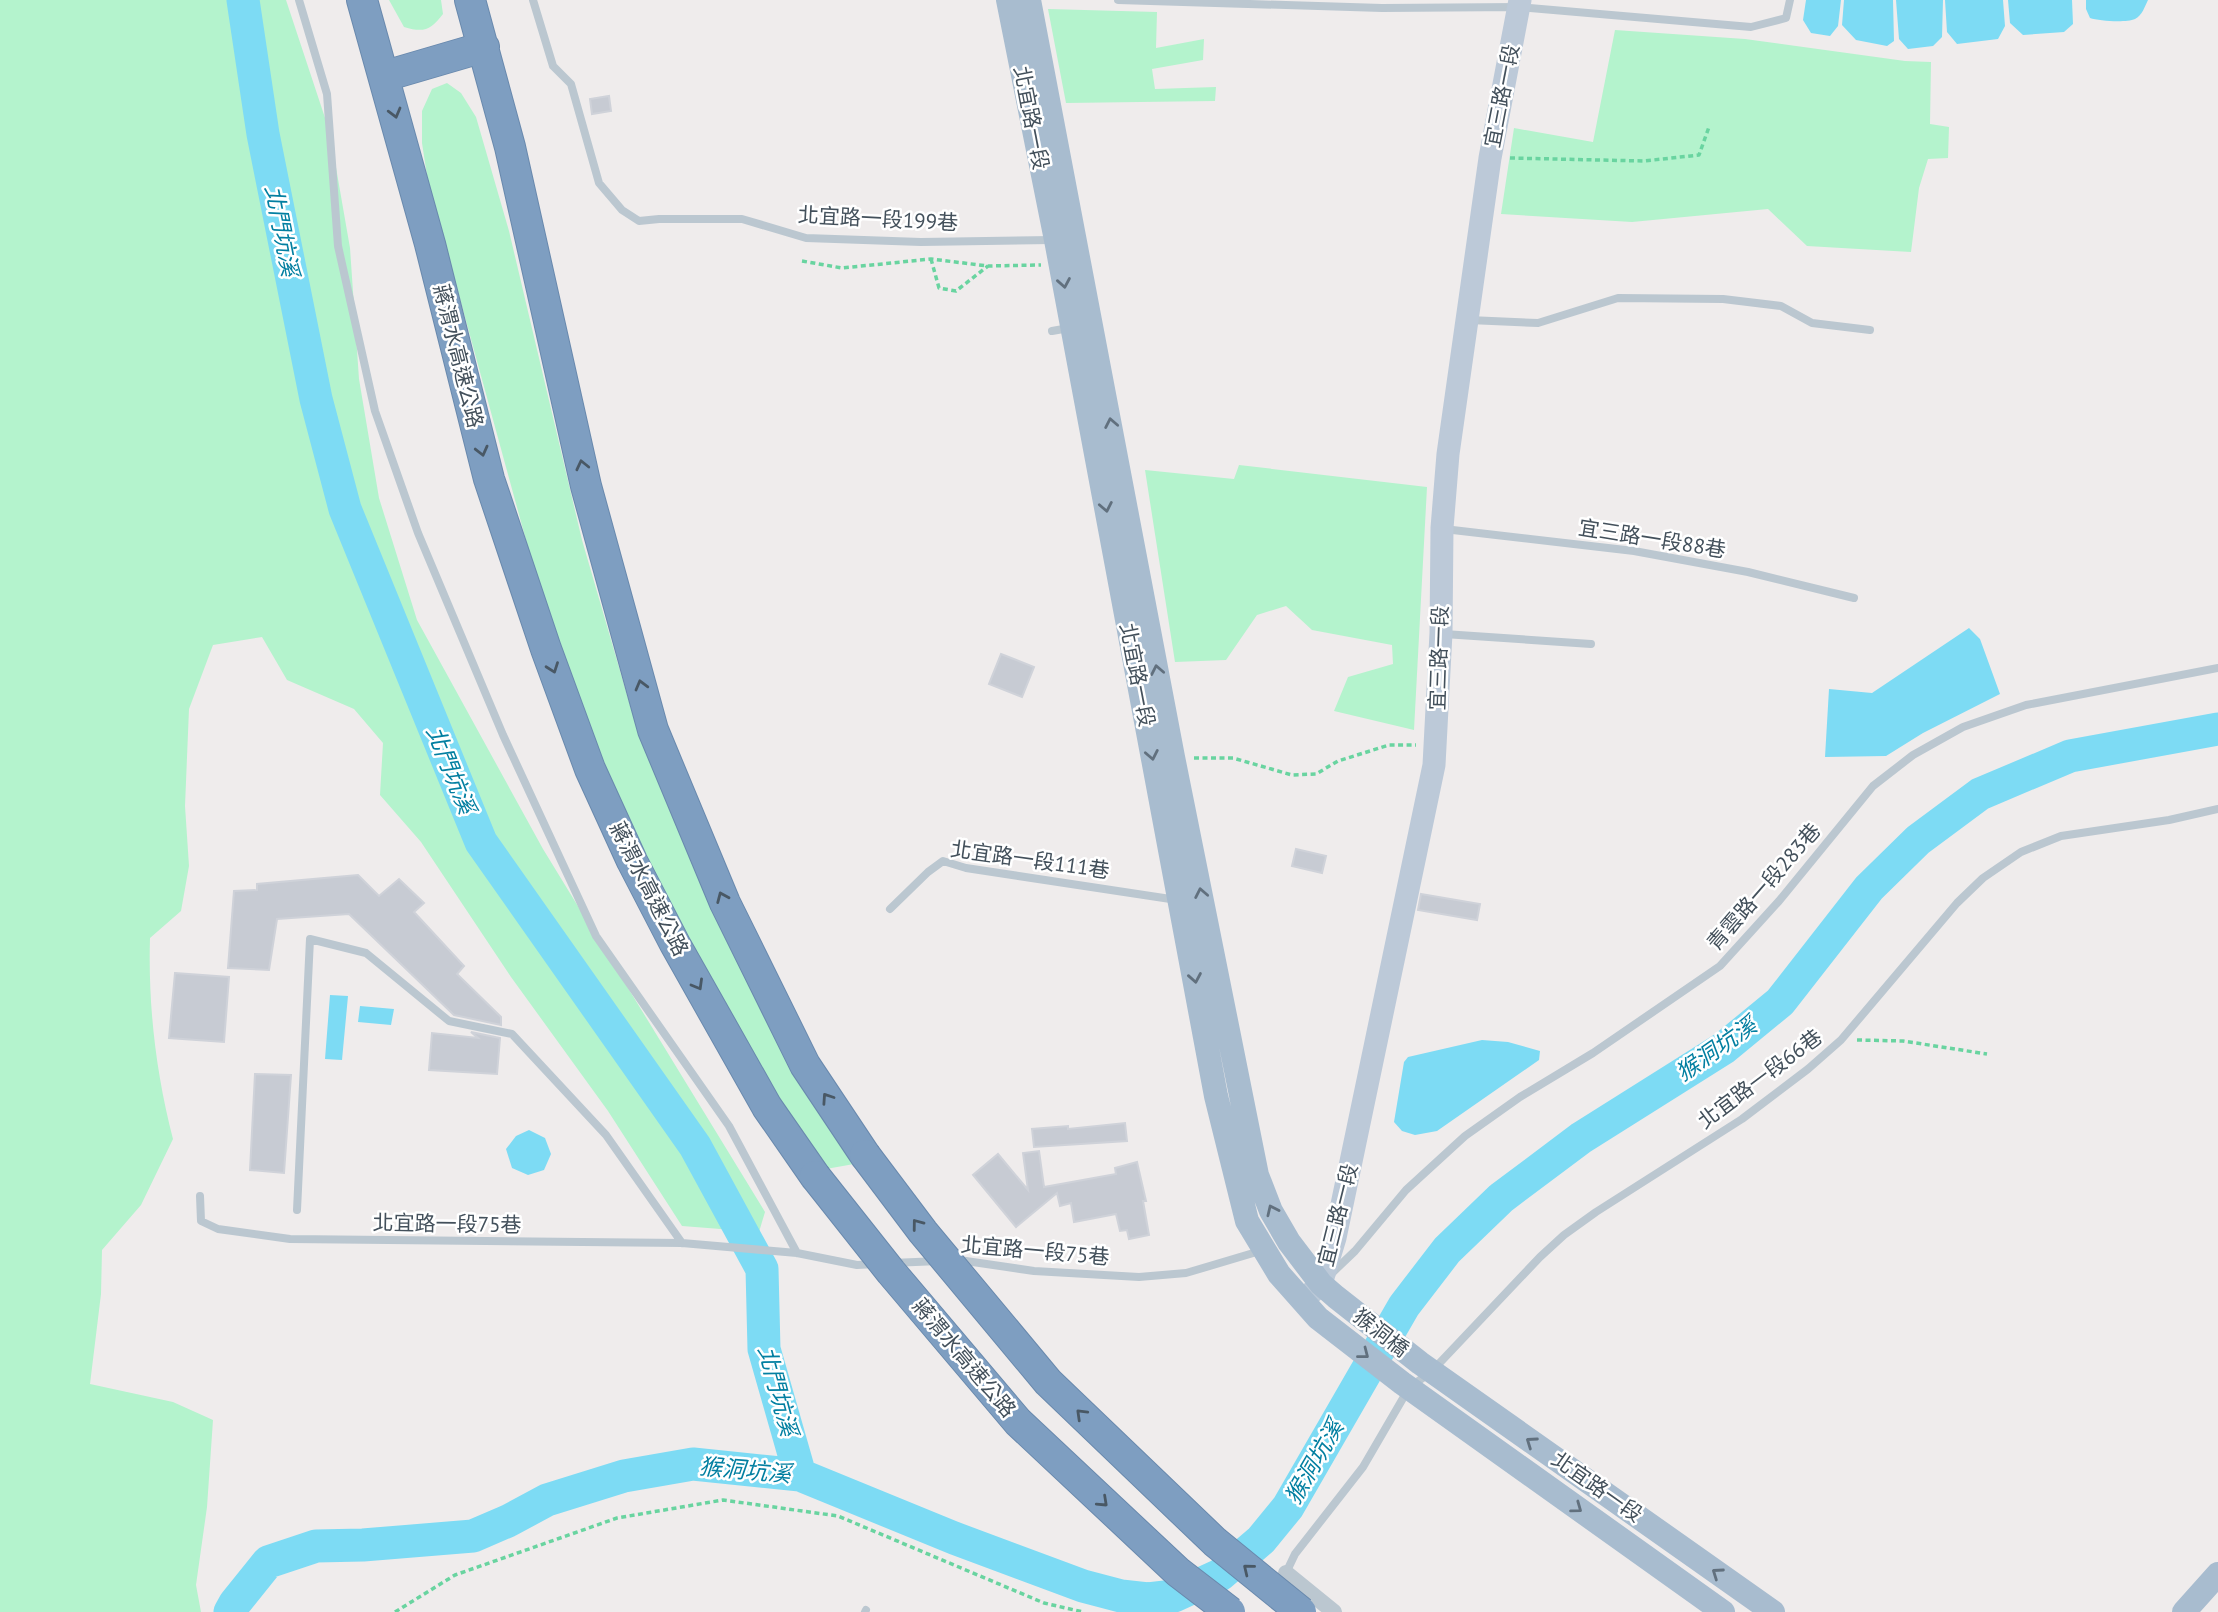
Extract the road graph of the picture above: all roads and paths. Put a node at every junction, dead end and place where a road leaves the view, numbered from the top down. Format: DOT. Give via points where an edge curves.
graph roads {
  1 [pos="299,0"];
  2 [pos="362,0"];
  3 [pos="470,0"];
  4 [pos="533,0"];
  5 [pos="1008,0"];
  6 [pos="1029,0"];
  7 [pos="1118,0"];
  8 [pos="1790,0"];
  9 [pos="1520,4"];
  10 [pos="484,47"];
  11 [pos="385,76"];
  12 [pos="1709,128"];
  13 [pos="1490,158"];
  14 [pos="1066,240"];
  15 [pos="932,259"];
  16 [pos="802,261"];
  17 [pos="1060,265"];
  18 [pos="988,266"];
  19 [pos="1467,320"];
  20 [pos="1870,330"];
  21 [pos="1441,528"];
  22 [pos="1854,598"];
  23 [pos="1441,633"];
  24 [pos="1591,644"];
  25 [pos="2218,668"];
  26 [pos="1436,745"];
  27 [pos="1173,757"];
  28 [pos="2218,809"];
  29 [pos="1181,901"];
  30 [pos="890,909"];
  31 [pos="1840,1040"];
  32 [pos="1987,1054"];
  33 [pos="200,1196"];
  34 [pos="297,1210"];
  35 [pos="1289,1242"];
  36 [pos="682,1243"];
  37 [pos="1263,1250"];
  38 [pos="797,1253"];
  39 [pos="1321,1284"];
  40 [pos="1302,1302"];
  41 [pos="1343,1302"];
  42 [pos="1325,1324"];
  43 [pos="1426,1367"];
  44 [pos="1406,1386"];
  45 [pos="1286,1573"];
  46 [pos="2218,1574"];
  47 [pos="1289,1605"];
  48 [pos="395,1612"];
  49 [pos="1083,1612"];
  50 [pos="1230,1612"];
  51 [pos="1334,1612"];
  52 [pos="1723,1612"];
  53 [pos="1773,1612"];
  54 [pos="2184,1612"];
  1 -- 38 [label="lane" via="327,94 338,246 360,348 375,411 418,533 503,735 596,936 729,1126"];
  2 -- 11 [label="highway, 蔣渭水高速公路"];
  3 -- 10 [label="highway"];
  4 -- 14 [label="lane, 北宜路一段199巷" via="552,66 571,84 599,183 622,210 639,221 742,219 806,238"];
  5 -- 14 [label="main road, 北宜路一段"];
  6 -- 14 [label="main road, 北宜路一段"];
  7 -- 9 [label="lane" via="1382,8"];
  8 -- 9 [label="lane" via="1786,18 1751,26"];
  9 -- 13 [label="street, 宜三路一段"];
  10 -- 11 [label="highway"];
  47 -- 10 [label="highway, one-way, bridge" via="1214,1542 1048,1382 923,1232 805,1065 725,903 653,730 586,486"];
  11 -- 50 [label="highway, 蔣渭水高速公路, one-way, bridge" via="489,478 546,649 590,769 675,944 767,1107 891,1272 1018,1422 1178,1572"];
  12 -- 13 [label="path" via="1699,155 1644,161"];
  13 -- 19 [label="street, 宜三路一段"];
  14 -- 17 [label="main road, 北宜路一段"];
  27 -- 14 [label="main road, 北宜路一段, one-way"];
  15 -- 16 [label="path" via="842,268"];
  15 -- 18 [label="path"];
  15 -- 18 [label="path" via="939,288 956,291"];
  17 -- 18 [label="path"];
  17 -- 29 [label="main road, 北宜路一段, one-way" via="1062,329"];
  19 -- 20 [label="lane" via="1538,323 1618,298 1723,299 1781,306 1812,323"];
  19 -- 21 [label="street, 宜三路一段"];
  21 -- 22 [label="lane, 宜三路一段88巷" via="1634,551"];
  21 -- 23 [label="street, 宜三路一段"];
  23 -- 24 [label="lane"];
  23 -- 26 [label="street, 宜三路一段"];
  25 -- 39 [label="lane, 青雲路一段283巷" via="2026,705 1963,727 1913,755 1873,786 1720,966 1465,1136 1406,1190"];
  26 -- 27 [label="path" via="1389,745 1338,761 1316,774 1292,775 1233,758"];
  26 -- 39 [label="street, 宜三路一段" via="1344,1198"];
  35 -- 27 [label="main road, 北宜路一段, one-way" via="1257,1175"];
  28 -- 31 [label="lane, 北宜路一段66巷" via="2061,836 2021,852 1957,903"];
  29 -- 30 [label="lane, 北宜路一段111巷" via="943,861"];
  29 -- 37 [label="main road, 北宜路一段, one-way" via="1219,1109 1244,1212"];
  31 -- 32 [label="path" via="1903,1041"];
  31 -- 43 [label="lane, 北宜路一段66巷" via="1742,1119 1564,1235"];
  33 -- 36 [label="lane, 北宜路一段75巷" via="201,1221 218,1230 290,1239"];
  34 -- 36 [label="lane" via="310,939 366,953 449,1021 512,1034 606,1135"];
  35 -- 37 [label="lane, 北宜路一段75巷"];
  35 -- 39 [label="main road, 北宜路一段"];
  36 -- 38 [label="lane, 北宜路一段75巷"];
  37 -- 38 [label="lane, 北宜路一段75巷" via="1186,1273 1139,1277 1034,1271 961,1260 857,1265"];
  37 -- 40 [label="main road, 北宜路一段"];
  39 -- 40 [label="street, 宜三路一段"];
  39 -- 41 [label="main road, 北宜路一段"];
  40 -- 42 [label="main road, 北宜路一段"];
  41 -- 43 [label="main road, 猴洞橋"];
  42 -- 44 [label="main road, 猴洞橋, one-way"];
  43 -- 44 [label="lane, 北宜路一段66巷"];
  53 -- 43 [label="main road, 北宜路一段, one-way"];
  44 -- 45 [label="lane" via="1363,1467 1295,1554"];
  44 -- 52 [label="main road, 北宜路一段, one-way"];
  45 -- 47 [label="lane"];
  45 -- 51 [label="street"];
  46 -- 54 [label="main road"];
  48 -- 49 [label="path" via="456,1575 617,1518 723,1500 838,1516 1044,1603"];
}
